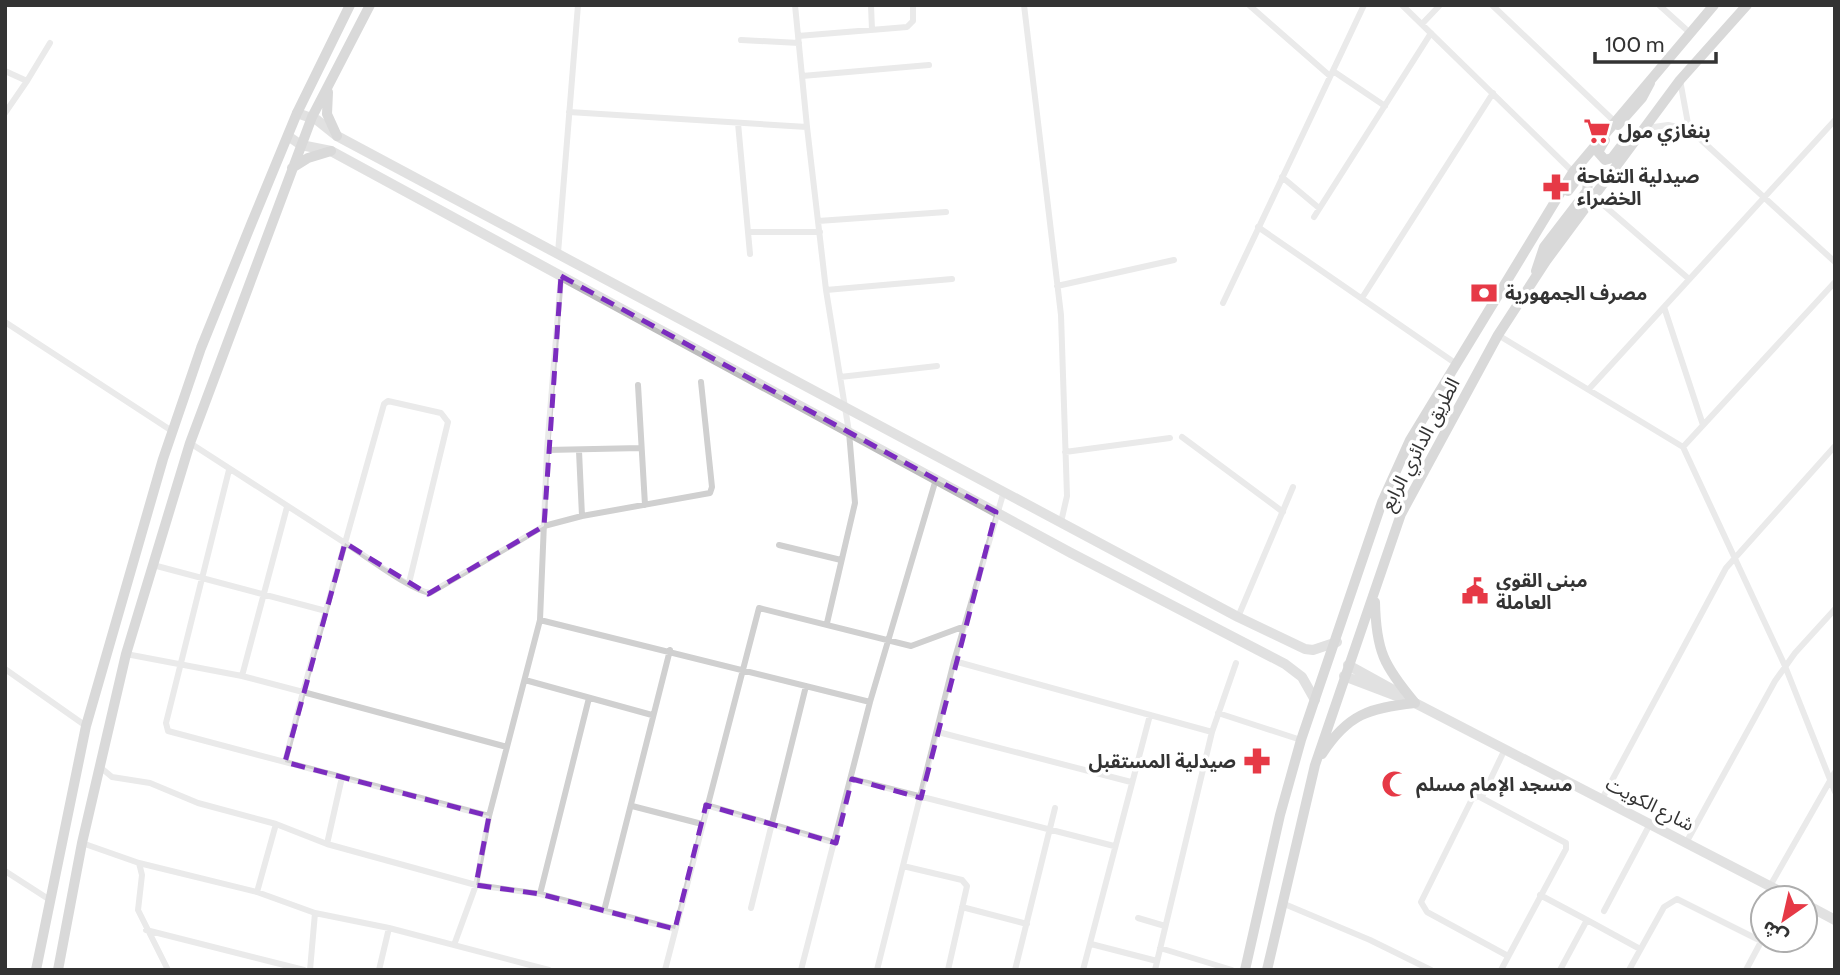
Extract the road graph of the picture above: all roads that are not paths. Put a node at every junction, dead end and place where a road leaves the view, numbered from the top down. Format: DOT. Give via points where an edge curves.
graph roads {
  1 [pos="350,5"];
  2 [pos="370,5"];
  3 [pos="578,5"];
  4 [pos="795,5"];
  5 [pos="871,5"];
  6 [pos="913,5"];
  7 [pos="1024,5"];
  8 [pos="1249,5"];
  9 [pos="1364,5"];
  10 [pos="1402,5"];
  11 [pos="1440,5"];
  12 [pos="1492,5"];
  13 [pos="1659,5"];
  14 [pos="1714,5"];
  15 [pos="1747,5"];
  16 [pos="1422,24"];
  17 [pos="872,30"];
  18 [pos="1689,32"];
  19 [pos="1432,33"];
  20 [pos="741,40"];
  21 [pos="798,40"];
  22 [pos="50,43"];
  23 [pos="929,65"];
  24 [pos="5,71"];
  25 [pos="1653,73"];
  26 [pos="1331,74"];
  27 [pos="802,76"];
  28 [pos="1680,80"];
  29 [pos="27,81"];
  30 [pos="329,85"];
  31 [pos="1493,93"];
  32 [pos="1666,99"];
  33 [pos="1385,106"];
  34 [pos="569,112"];
  35 [pos="5,113"];
  36 [pos="298,113"];
  37 [pos="312,117"];
  38 [pos="1614,120"];
  39 [pos="1835,120"];
  40 [pos="738,123"];
  41 [pos="807,127"];
  42 [pos="1689,129"];
  43 [pos="1642,130"];
  44 [pos="288,136"];
  45 [pos="337,136"];
  46 [pos="301,145"];
  47 [pos="331,151"];
  48 [pos="292,168"];
  49 [pos="1573,172"];
  50 [pos="1282,177"];
  51 [pos="1593,196"];
  52 [pos="1764,197"];
  53 [pos="1319,208"];
  54 [pos="946,212"];
  55 [pos="1314,216"];
  56 [pos="818,221"];
  57 [pos="1539,223"];
  58 [pos="1258,227"];
  59 [pos="748,232"];
  60 [pos="820,232"];
  61 [pos="558,253"];
  62 [pos="750,254"];
  63 [pos="1174,260"];
  64 [pos="1835,262"];
  65 [pos="561,276"];
  66 [pos="1535,277"];
  67 [pos="952,279"];
  68 [pos="1689,279"];
  69 [pos="1835,282"];
  70 [pos="1057,286"];
  71 [pos="827,290"];
  72 [pos="1362,298"];
  73 [pos="1223,303"];
  74 [pos="1664,307"];
  75 [pos="5,322"];
  76 [pos="1498,335"];
  77 [pos="1455,363"];
  78 [pos="937,366"];
  79 [pos="840,377"];
  80 [pos="701,382"];
  81 [pos="638,385"];
  82 [pos="1589,389"];
  83 [pos="845,406"];
  84 [pos="1703,425"];
  85 [pos="172,431"];
  86 [pos="849,432"];
  87 [pos="1182,437"];
  88 [pos="1170,438"];
  89 [pos="190,443"];
  90 [pos="1835,446"];
  91 [pos="1683,447"];
  92 [pos="641,448"];
  93 [pos="547,450"];
  94 [pos="579,451"];
  95 [pos="1065,452"];
  96 [pos="229,470"];
  97 [pos="936,479"];
  98 [pos="1293,487"];
  99 [pos="1004,491"];
  100 [pos="645,505"];
  101 [pos="287,506"];
  102 [pos="996,512"];
  103 [pos="1283,512"];
  104 [pos="582,516"];
  105 [pos="1061,522"];
  106 [pos="544,526"];
  107 [pos="345,543"];
  108 [pos="779,545"];
  109 [pos="1734,556"];
  110 [pos="841,560"];
  111 [pos="153,565"];
  112 [pos="202,578"];
  113 [pos="409,583"];
  114 [pos="264,594"];
  115 [pos="1375,594"];
  116 [pos="1835,609"];
  117 [pos="326,611"];
  118 [pos="1238,617"];
  119 [pos="540,620"];
  120 [pos="827,623"];
  121 [pos="965,626"];
  122 [pos="888,640"];
  123 [pos="1337,642"];
  124 [pos="670,650"];
  125 [pos="126,654"];
  126 [pos="954,661"];
  127 [pos="1236,663"];
  128 [pos="182,664"];
  129 [pos="1785,666"];
  130 [pos="5,669"];
  131 [pos="1346,670"];
  132 [pos="741,671"];
  133 [pos="242,676"];
  134 [pos="525,680"];
  135 [pos="806,686"];
  136 [pos="303,692"];
  137 [pos="589,698"];
  138 [pos="1315,700"];
  139 [pos="870,702"];
  140 [pos="1415,703"];
  141 [pos="1218,713"];
  142 [pos="652,715"];
  143 [pos="1150,715"];
  144 [pos="86,726"];
  145 [pos="938,732"];
  146 [pos="1212,732"];
  147 [pos="1301,740"];
  148 [pos="507,747"];
  149 [pos="1505,750"];
  150 [pos="285,762"];
  151 [pos="99,765"];
  152 [pos="1315,765"];
  153 [pos="1835,772"];
  154 [pos="342,777"];
  155 [pos="852,779"];
  156 [pos="1829,779"];
  157 [pos="1131,782"];
  158 [pos="1835,792"];
  159 [pos="1482,797"];
  160 [pos="921,798"];
  161 [pos="1602,799"];
  162 [pos="706,805"];
  163 [pos="632,806"];
  164 [pos="1055,808"];
  165 [pos="489,816"];
  166 [pos="276,824"];
  167 [pos="702,824"];
  168 [pos="771,824"];
  169 [pos="1650,824"];
  170 [pos="1050,831"];
  171 [pos="82,843"];
  172 [pos="836,843"];
  173 [pos="1686,843"];
  174 [pos="327,844"];
  175 [pos="1114,846"];
  176 [pos="139,863"];
  177 [pos="903,866"];
  178 [pos="5,872"];
  179 [pos="1766,884"];
  180 [pos="1771,884"];
  181 [pos="476,885"];
  182 [pos="257,892"];
  183 [pos="540,894"];
  184 [pos="1540,895"];
  185 [pos="50,900"];
  186 [pos="1282,903"];
  187 [pos="751,908"];
  188 [pos="962,908"];
  189 [pos="604,911"];
  190 [pos="1604,911"];
  191 [pos="1819,911"];
  192 [pos="315,913"];
  193 [pos="1139,918"];
  194 [pos="1587,920"];
  195 [pos="1835,920"];
  196 [pos="1027,924"];
  197 [pos="1165,926"];
  198 [pos="389,928"];
  199 [pos="675,929"];
  200 [pos="146,930"];
  201 [pos="1749,933"];
  202 [pos="1091,944"];
  203 [pos="454,945"];
  204 [pos="1160,948"];
  205 [pos="1640,949"];
  206 [pos="1754,954"];
  207 [pos="1508,956"];
  208 [pos="1157,961"];
  209 [pos="36,970"];
  210 [pos="58,970"];
  211 [pos="168,970"];
  212 [pos="304,970"];
  213 [pos="310,970"];
  214 [pos="379,970"];
  215 [pos="550,970"];
  216 [pos="665,970"];
  217 [pos="801,970"];
  218 [pos="877,970"];
  219 [pos="948,970"];
  220 [pos="1015,970"];
  221 [pos="1083,970"];
  222 [pos="1155,970"];
  223 [pos="1232,970"];
  224 [pos="1245,970"];
  225 [pos="1267,970"];
  226 [pos="1431,970"];
  227 [pos="1501,970"];
  228 [pos="1560,970"];
  229 [pos="1629,970"];
  230 [pos="1745,970"];
  1 -- 36 [label="main road"];
  2 -- 30 [label="main road"];
  3 -- 34 [label="street"];
  4 -- 21 [label="street"];
  5 -- 17 [label="street"];
  6 -- 17 [label="street" via="914,21 907,27"];
  7 -- 70 [label="street"];
  8 -- 26 [label="street"];
  9 -- 26 [label="street"];
  10 -- 16 [label="street"];
  11 -- 16 [label="street"];
  12 -- 38 [label="street"];
  13 -- 18 [label="street"];
  14 -- 18 [label="main road, الطريق الدائري الرابع"];
  15 -- 28 [label="main road, الطريق الدائري الرابع"];
  16 -- 19 [label="street"];
  17 -- 21 [label="street"];
  18 -- 25 [label="main road, الطريق الدائري الرابع"];
  19 -- 31 [label="street"];
  19 -- 33 [label="street"];
  20 -- 21 [label="street"];
  21 -- 27 [label="street"];
  22 -- 29 [label="street"];
  23 -- 27 [label="street"];
  24 -- 29 [label="street"];
  25 -- 32 [label="main road" via="1642,98 1599,149 1602,159 1612,158 1653,104"];
  25 -- 38 [label="main road, الطريق الدائري الرابع"];
  26 -- 33 [label="street"];
  26 -- 50 [label="street"];
  27 -- 41 [label="street"];
  28 -- 32 [label="main road, الطريق الدائري الرابع"];
  28 -- 42 [label="street"];
  29 -- 35 [label="street"];
  30 -- 37 [label="main road"];
  30 -- 45 [label="main road" via="327,114"];
  31 -- 49 [label="street"];
  31 -- 72 [label="street"];
  32 -- 43 [label="main road, الطريق الدائري الرابع"];
  33 -- 53 [label="street"];
  34 -- 40 [label="street"];
  34 -- 61 [label="street"];
  36 -- 37 [label="main road"];
  36 -- 44 [label="main road"];
  37 -- 45 [label="main road"];
  37 -- 46 [label="main road"];
  38 -- 49 [label="main road, الطريق الدائري الرابع"];
  39 -- 52 [label="street"];
  40 -- 41 [label="street"];
  40 -- 59 [label="street"];
  41 -- 56 [label="street"];
  42 -- 43 [label="street" via="1658,125"];
  42 -- 52 [label="street"];
  43 -- 51 [label="main road, الطريق الدائري الرابع"];
  44 -- 46 [label="main road"];
  44 -- 85 [label="main road"];
  45 -- 47 [label="main road"];
  45 -- 61 [label="main road"];
  46 -- 47 [label="main road"];
  46 -- 48 [label="main road"];
  47 -- 48 [label="main road"];
  47 -- 65 [label="main road"];
  48 -- 89 [label="main road"];
  49 -- 57 [label="main road, الطريق الدائري الرابع"];
  50 -- 53 [label="street"];
  50 -- 58 [label="street"];
  51 -- 66 [label="main road, الطريق الدائري الرابع"];
  51 -- 68 [label="street"];
  52 -- 64 [label="street"];
  52 -- 68 [label="street"];
  53 -- 55 [label="street"];
  54 -- 56 [label="street"];
  56 -- 60 [label="street"];
  57 -- 66 [label="main road" via="1551,216 1577,179 1586,179 1589,188 1544,247"];
  57 -- 77 [label="main road, الطريق الدائري الرابع"];
  58 -- 72 [label="street"];
  58 -- 73 [label="street"];
  59 -- 60 [label="street"];
  59 -- 62 [label="street"];
  60 -- 71 [label="street"];
  61 -- 83 [label="main road"];
  63 -- 70 [label="street"];
  65 -- 86 [label="main road"];
  65 -- 93 [label="street"];
  66 -- 76 [label="main road, الطريق الدائري الرابع"];
  67 -- 71 [label="street"];
  68 -- 74 [label="street"];
  69 -- 84 [label="street"];
  70 -- 95 [label="street"];
  71 -- 79 [label="street"];
  72 -- 77 [label="street"];
  74 -- 82 [label="street"];
  74 -- 84 [label="street"];
  75 -- 85 [label="street"];
  76 -- 82 [label="street"];
  76 -- 115 [label="main road, الطريق الدائري الرابع" via="1401,514"];
  77 -- 123 [label="main road, الطريق الدائري الرابع" via="1390,485"];
  78 -- 79 [label="street"];
  79 -- 83 [label="street"];
  80 -- 100 [label="street" via="710,493"];
  81 -- 92 [label="street"];
  82 -- 91 [label="street"];
  83 -- 86 [label="street"];
  83 -- 99 [label="main road"];
  84 -- 91 [label="street"];
  85 -- 144 [label="main road"];
  86 -- 97 [label="main road"];
  86 -- 110 [label="street" via="855,503"];
  87 -- 103 [label="street"];
  88 -- 95 [label="street"];
  89 -- 96 [label="street"];
  89 -- 111 [label="main road"];
  90 -- 109 [label="street"];
  91 -- 109 [label="street"];
  92 -- 94 [label="street"];
  92 -- 100 [label="street"];
  93 -- 94 [label="street"];
  93 -- 106 [label="street"];
  94 -- 104 [label="street"];
  95 -- 105 [label="street" via="1067,496"];
  96 -- 101 [label="street"];
  96 -- 112 [label="street"];
  97 -- 102 [label="main road"];
  97 -- 122 [label="street"];
  98 -- 103 [label="street"];
  99 -- 102 [label="street"];
  99 -- 105 [label="main road"];
  100 -- 104 [label="street"];
  101 -- 107 [label="street"];
  101 -- 114 [label="street"];
  102 -- 121 [label="street"];
  102 -- 138 [label="main road" via="1285,664 1302,677"];
  103 -- 118 [label="street"];
  104 -- 106 [label="street"];
  105 -- 118 [label="main road"];
  106 -- 113 [label="street" via="436,591 425,592"];
  106 -- 119 [label="street"];
  107 -- 113 [label="street"];
  107 -- 113 [label="street" via="384,404 393,400 441,413 448,422"];
  107 -- 117 [label="street"];
  108 -- 110 [label="street"];
  109 -- 129 [label="street"];
  109 -- 161 [label="street"];
  110 -- 120 [label="street"];
  111 -- 112 [label="street"];
  111 -- 125 [label="main road"];
  112 -- 114 [label="street"];
  112 -- 128 [label="street"];
  114 -- 117 [label="street"];
  114 -- 133 [label="street"];
  115 -- 131 [label="main road, الطريق الدائري الرابع"];
  115 -- 140 [label="main road" via="1380,655"];
  116 -- 129 [label="street"];
  117 -- 136 [label="street"];
  118 -- 123 [label="main road" via="1305,649"];
  119 -- 124 [label="street"];
  119 -- 134 [label="street"];
  120 -- 122 [label="street"];
  120 -- 132 [label="street" via="759,608"];
  121 -- 122 [label="street" via="917,646"];
  121 -- 126 [label="street"];
  122 -- 139 [label="street"];
  123 -- 138 [label="main road, الطريق الدائري الرابع"];
  124 -- 132 [label="street"];
  124 -- 142 [label="street"];
  125 -- 128 [label="street"];
  125 -- 151 [label="main road"];
  126 -- 143 [label="street"];
  126 -- 145 [label="street"];
  127 -- 141 [label="street"];
  128 -- 133 [label="street"];
  128 -- 150 [label="street" via="166,723 168,731"];
  129 -- 156 [label="street"];
  129 -- 173 [label="street"];
  130 -- 144 [label="street"];
  131 -- 140 [label="main road, شارع الكويت"];
  131 -- 152 [label="main road, الطريق الدائري الرابع"];
  132 -- 135 [label="street"];
  132 -- 162 [label="street"];
  133 -- 136 [label="street"];
  134 -- 137 [label="street"];
  134 -- 148 [label="street"];
  135 -- 139 [label="street"];
  135 -- 168 [label="street"];
  136 -- 148 [label="street"];
  136 -- 150 [label="street"];
  137 -- 142 [label="street"];
  137 -- 183 [label="street"];
  138 -- 147 [label="main road, الطريق الدائري الرابع"];
  139 -- 155 [label="street"];
  140 -- 149 [label="main road, شارع الكويت"];
  140 -- 152 [label="main road" via="1371,710 1352,719"];
  141 -- 146 [label="street"];
  141 -- 147 [label="street"];
  142 -- 163 [label="street"];
  143 -- 146 [label="street"];
  143 -- 157 [label="street"];
  144 -- 185 [label="main road"];
  145 -- 157 [label="street"];
  145 -- 160 [label="street"];
  146 -- 197 [label="street"];
  147 -- 224 [label="main road, الطريق الدائري الرابع"];
  148 -- 165 [label="street"];
  149 -- 159 [label="street"];
  149 -- 161 [label="main road, شارع الكويت"];
  150 -- 154 [label="street"];
  151 -- 166 [label="street" via="113,777 150,783 198,803"];
  151 -- 171 [label="main road"];
  152 -- 186 [label="main road, الطريق الدائري الرابع"];
  153 -- 156 [label="street"];
  154 -- 165 [label="street"];
  154 -- 174 [label="street"];
  155 -- 160 [label="street"];
  155 -- 172 [label="street"];
  156 -- 158 [label="street"];
  156 -- 180 [label="street"];
  157 -- 175 [label="street"];
  159 -- 184 [label="street" via="1566,843"];
  159 -- 207 [label="street" via="1472,799 1421,902 1427,912"];
  160 -- 170 [label="street"];
  160 -- 177 [label="street"];
  161 -- 169 [label="main road, شارع الكويت"];
  162 -- 167 [label="street"];
  162 -- 168 [label="street"];
  163 -- 167 [label="street"];
  163 -- 189 [label="street"];
  164 -- 170 [label="street"];
  165 -- 181 [label="street"];
  166 -- 174 [label="street"];
  166 -- 182 [label="street"];
  167 -- 199 [label="street"];
  168 -- 172 [label="street"];
  168 -- 187 [label="street"];
  169 -- 173 [label="main road, شارع الكويت"];
  169 -- 190 [label="street"];
  170 -- 175 [label="street"];
  170 -- 196 [label="street"];
  171 -- 176 [label="street"];
  171 -- 210 [label="main road"];
  172 -- 217 [label="street"];
  173 -- 179 [label="main road, شارع الكويت"];
  174 -- 181 [label="street"];
  175 -- 202 [label="street"];
  176 -- 182 [label="street"];
  176 -- 200 [label="street" via="138,910"];
  177 -- 188 [label="street" via="965,881"];
  177 -- 218 [label="street"];
  178 -- 185 [label="street"];
  181 -- 183 [label="street"];
  181 -- 203 [label="street"];
  182 -- 192 [label="street"];
  183 -- 189 [label="street"];
  184 -- 194 [label="street"];
  184 -- 207 [label="street"];
  185 -- 209 [label="main road"];
  186 -- 225 [label="main road, الطريق الدائري الرابع"];
  186 -- 226 [label="street"];
  188 -- 196 [label="street"];
  188 -- 219 [label="street"];
  189 -- 199 [label="street"];
  191 -- 195 [label="main road"];
  192 -- 198 [label="street"];
  192 -- 213 [label="street"];
  193 -- 197 [label="street"];
  194 -- 205 [label="street"];
  194 -- 228 [label="street"];
  196 -- 220 [label="street"];
  197 -- 204 [label="street"];
  198 -- 203 [label="street"];
  198 -- 214 [label="street"];
  199 -- 216 [label="street"];
  200 -- 211 [label="street"];
  200 -- 212 [label="street"];
  201 -- 205 [label="street" via="1677,899 1664,907"];
  202 -- 208 [label="street"];
  202 -- 221 [label="street"];
  203 -- 215 [label="street"];
  204 -- 208 [label="street"];
  204 -- 223 [label="street"];
  205 -- 229 [label="street"];
  206 -- 230 [label="street"];
  207 -- 227 [label="street"];
  208 -- 222 [label="street"];
}
